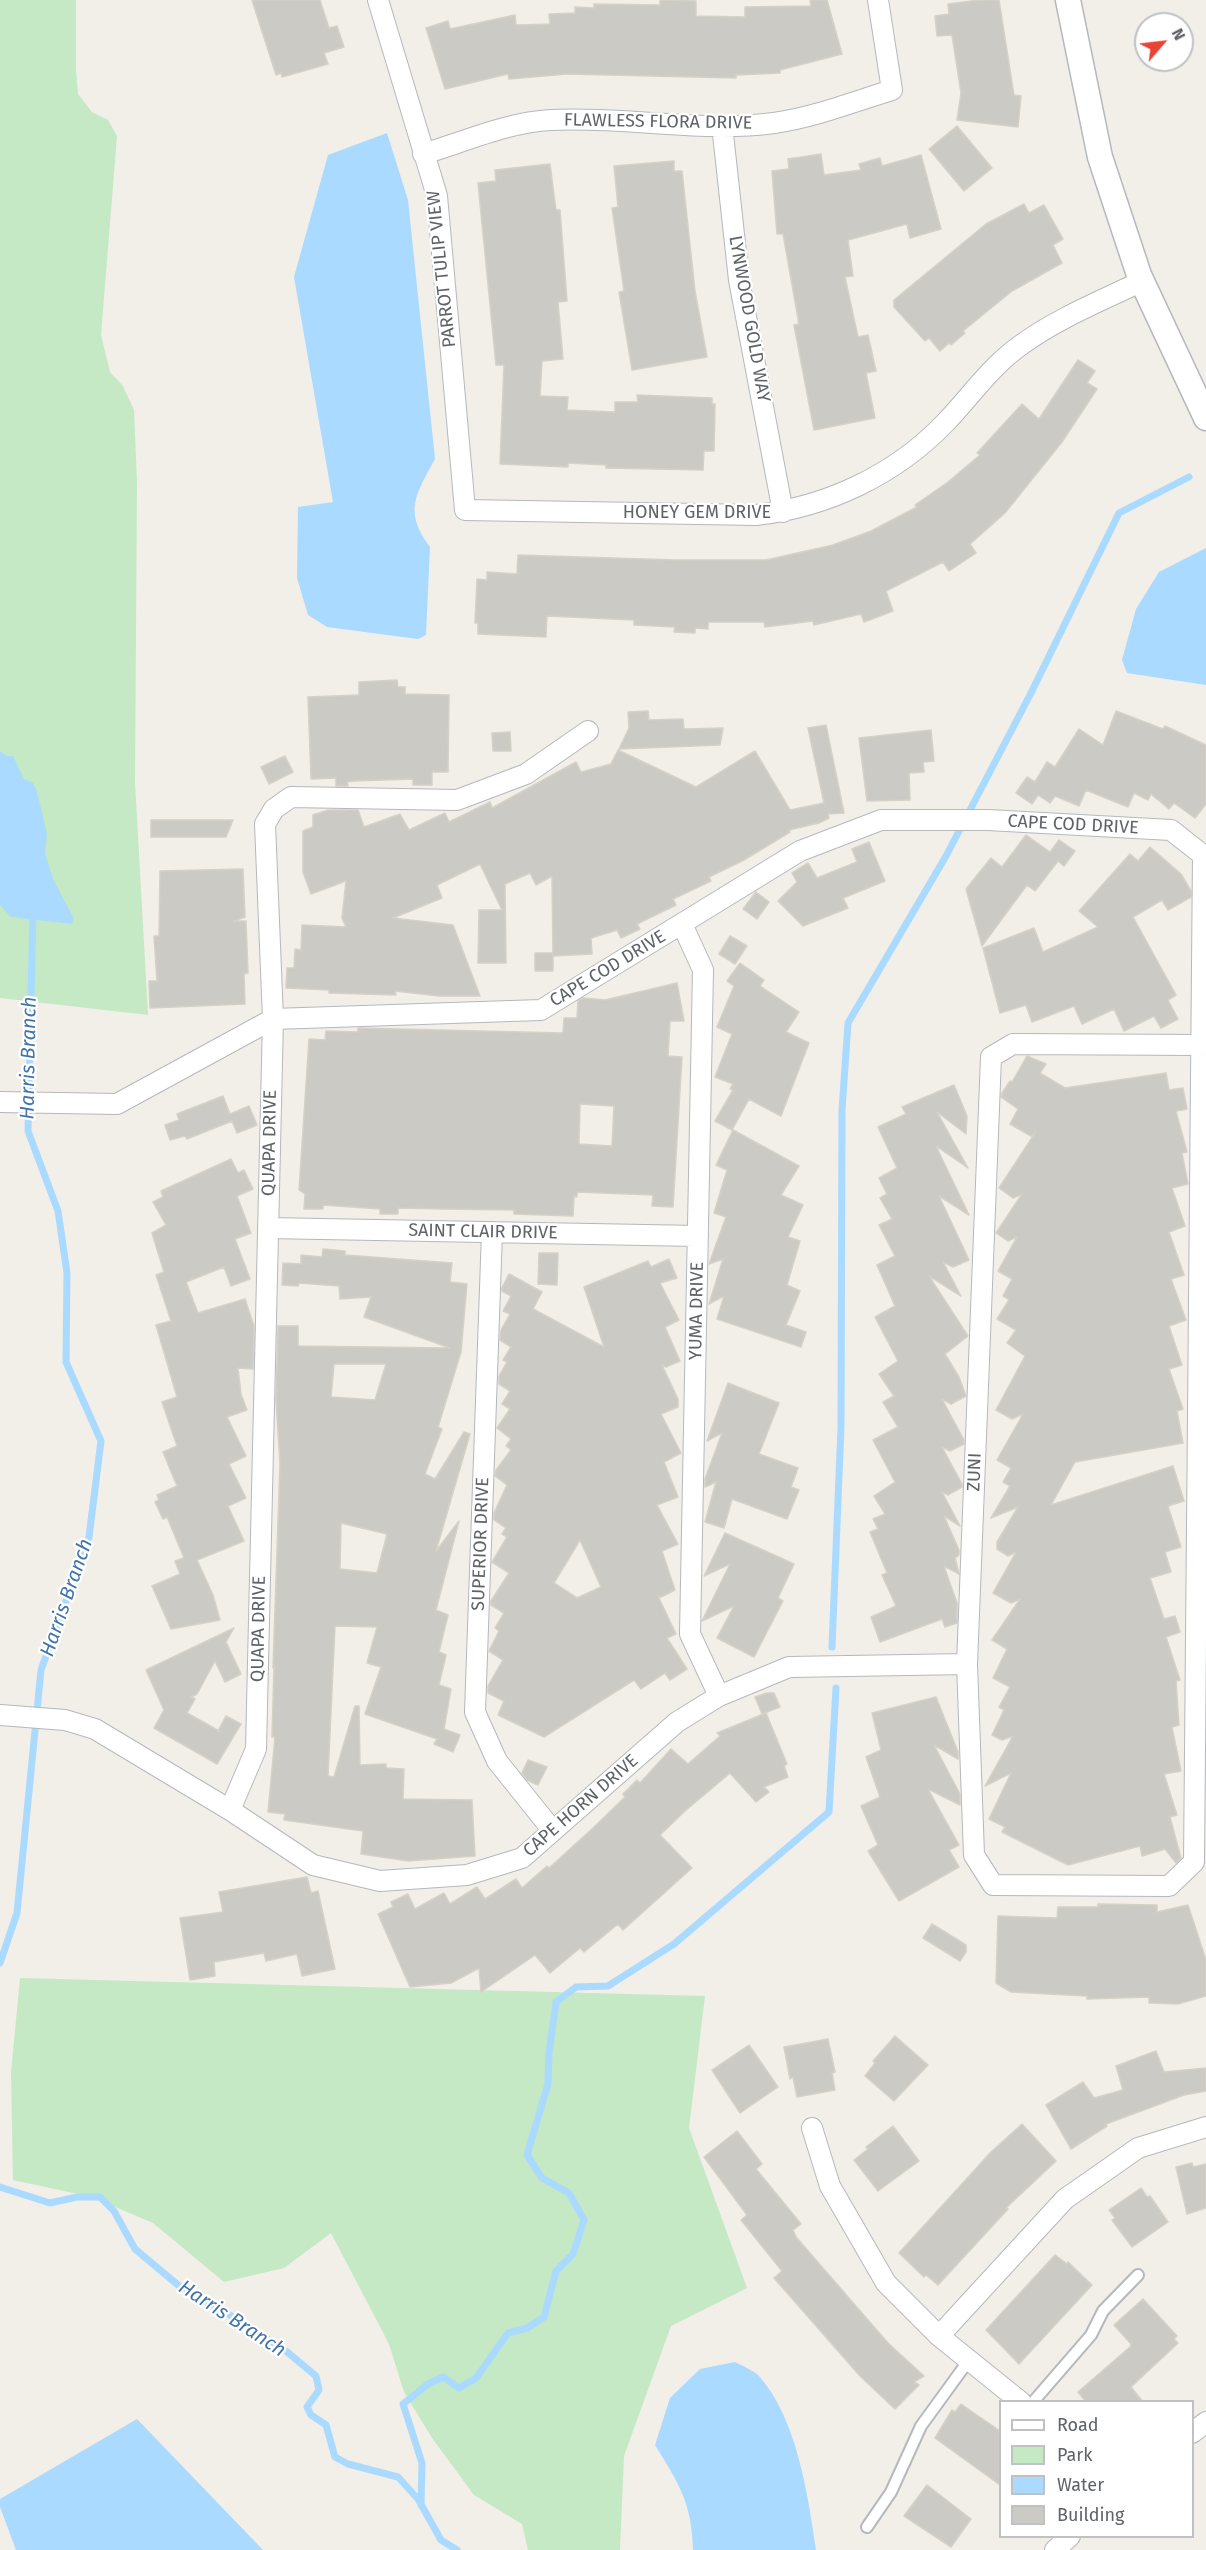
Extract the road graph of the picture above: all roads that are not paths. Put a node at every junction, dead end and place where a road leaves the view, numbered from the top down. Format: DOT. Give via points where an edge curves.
graph roads {
  1 [pos="378,0"];
  2 [pos="878,0"];
  3 [pos="1068,0"];
  4 [pos="722,125"];
  5 [pos="423,153"];
  6 [pos="1142,281"];
  7 [pos="1206,418"];
  8 [pos="465,510"];
  9 [pos="783,512"];
  10 [pos="588,731"];
  11 [pos="682,924"];
  12 [pos="273,1018"];
  13 [pos="1202,1045"];
  14 [pos="5,1102"];
  15 [pos="268,1228"];
  16 [pos="492,1232"];
  17 [pos="698,1236"];
  18 [pos="968,1664"];
  19 [pos="719,1696"];
  20 [pos="0,1715"];
  21 [pos="230,1809"];
  22 [pos="553,1831"];
  23 [pos="1194,1862"];
  24 [pos="1206,2127"];
  25 [pos="812,2128"];
  26 [pos="1138,2275"];
  27 [pos="939,2336"];
  28 [pos="969,2360"];
  29 [pos="1019,2400"];
  30 [pos="1035,2400"];
  31 [pos="1206,2422"];
  32 [pos="1194,2431"];
  33 [pos="867,2527"];
  34 [pos="1068,2538"];
  35 [pos="1055,2550"];
  1 -- 5 [label="street, PARROT TULIP VIEW"];
  2 -- 4 [label="street, FLAWLESS FLORA DRIVE" via="892,90 817,114 772,123"];
  3 -- 6 [label="street" via="1100,157"];
  4 -- 5 [label="street, FLAWLESS FLORA DRIVE" via="550,120"];
  4 -- 9 [label="street, LYNWOOD GOLD WAY" via="739,280"];
  5 -- 8 [label="street, PARROT TULIP VIEW" via="437,196"];
  6 -- 7 [label="street"];
  6 -- 9 [label="street, HONEY GEM DRIVE" via="1020,345 980,382 944,424 880,475 849,491"];
  8 -- 9 [label="street, HONEY GEM DRIVE" via="756,515"];
  10 -- 12 [label="street, QUAPA DRIVE" via="526,774 457,800 291,797 274,809 265,824"];
  11 -- 12 [label="street, CAPE COD DRIVE" via="541,1010"];
  11 -- 13 [label="street, CAPE COD DRIVE" via="800,851 881,820 988,820 1172,830 1203,855"];
  11 -- 17 [label="street, YUMA DRIVE" via="703,970"];
  12 -- 14 [label="street, CAPE COD DRIVE" via="117,1104"];
  12 -- 15 [label="street, QUAPA DRIVE"];
  13 -- 18 [label="street, ZUNI" via="1013,1044 991,1057"];
  13 -- 23 [label="street, CAPE COD DRIVE"];
  15 -- 16 [label="street, SAINT CLAIR DRIVE"];
  15 -- 21 [label="street, QUAPA DRIVE" via="256,1749"];
  16 -- 17 [label="street, SAINT CLAIR DRIVE"];
  16 -- 22 [label="street, SUPERIOR DRIVE" via="475,1712 496,1761"];
  17 -- 19 [label="street, YUMA DRIVE" via="690,1634"];
  18 -- 19 [label="street, CAPE HORN DRIVE" via="789,1667"];
  18 -- 23 [label="street, ZUNI" via="974,1855 993,1885 1169,1886"];
  19 -- 22 [label="street, CAPE HORN DRIVE" via="677,1722"];
  20 -- 21 [label="street, CAPE HORN DRIVE" via="65,1720 95,1729"];
  21 -- 22 [label="street, CAPE HORN DRIVE" via="313,1865 381,1881 467,1875 522,1858"];
  24 -- 27 [label="street" via="1138,2148 1065,2199"];
  25 -- 27 [label="street" via="830,2186 886,2283"];
  26 -- 30 [label="lane" via="1103,2311 1091,2335"];
  27 -- 28 [label="street"];
  28 -- 29 [label="street"];
  28 -- 33 [label="lane" via="921,2426 891,2492"];
  31 -- 32 [label="street"];
  34 -- 35 [label="street"];
}
